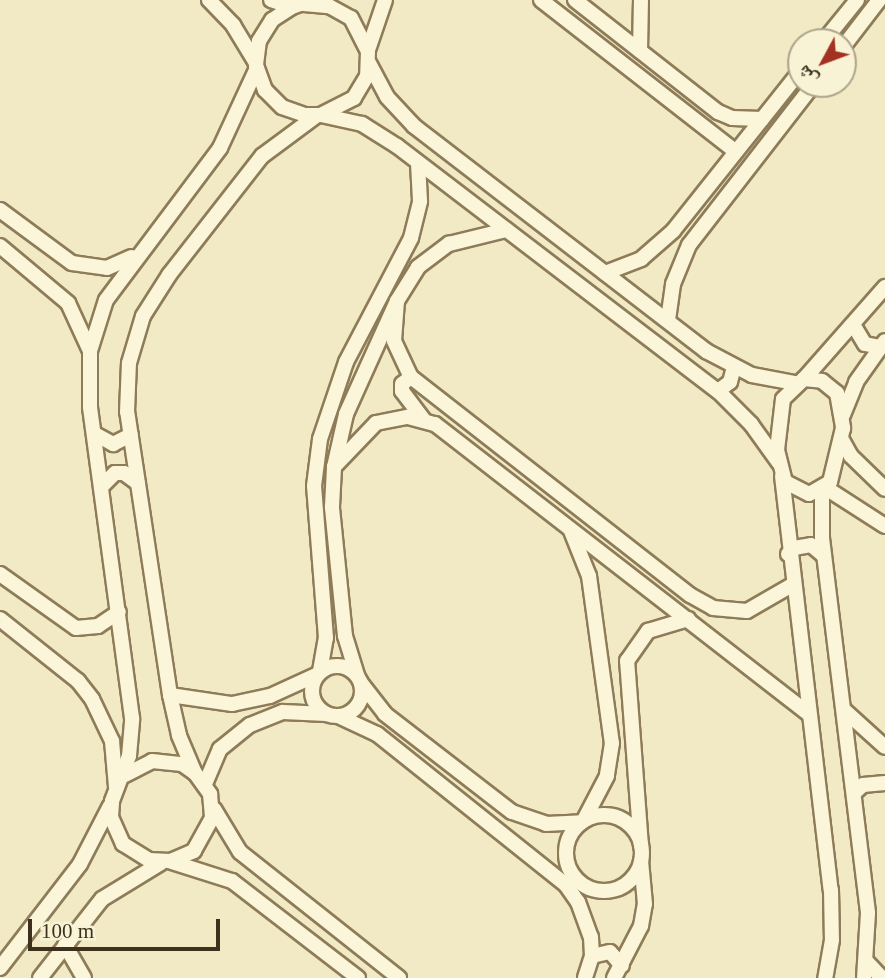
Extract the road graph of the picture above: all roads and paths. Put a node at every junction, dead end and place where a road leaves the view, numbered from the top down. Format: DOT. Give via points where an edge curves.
graph roads {
  1 [pos="209,0"];
  2 [pos="271,0"];
  3 [pos="385,0"];
  4 [pos="541,0"];
  5 [pos="575,0"];
  6 [pos="641,0"];
  7 [pos="857,0"];
  8 [pos="880,0"];
  9 [pos="303,4"];
  10 [pos="834,28"];
  11 [pos="857,29"];
  12 [pos="640,51"];
  13 [pos="368,57"];
  14 [pos="257,66"];
  15 [pos="787,88"];
  16 [pos="803,98"];
  17 [pos="319,116"];
  18 [pos="762,119"];
  19 [pos="428,138"];
  20 [pos="736,152"];
  21 [pos="415,161"];
  22 [pos="0,210"];
  23 [pos="506,230"];
  24 [pos="673,231"];
  25 [pos="688,245"];
  26 [pos="0,246"];
  27 [pos="139,253"];
  28 [pos="404,255"];
  29 [pos="418,267"];
  30 [pos="606,273"];
  31 [pos="885,287"];
  32 [pos="397,301"];
  33 [pos="668,320"];
  34 [pos="854,327"];
  35 [pos="883,344"];
  36 [pos="90,351"];
  37 [pos="734,368"];
  38 [pos="411,377"];
  39 [pos="799,381"];
  40 [pos="718,391"];
  41 [pos="842,416"];
  42 [pos="424,420"];
  43 [pos="95,434"];
  44 [pos="131,435"];
  45 [pos="842,440"];
  46 [pos="334,467"];
  47 [pos="780,470"];
  48 [pos="138,483"];
  49 [pos="103,485"];
  50 [pos="824,489"];
  51 [pos="885,489"];
  52 [pos="885,526"];
  53 [pos="569,527"];
  54 [pos="788,554"];
  55 [pos="824,556"];
  56 [pos="0,574"];
  57 [pos="792,585"];
  58 [pos="713,608"];
  59 [pos="119,612"];
  60 [pos="0,619"];
  61 [pos="693,623"];
  62 [pos="318,673"];
  63 [pos="359,679"];
  64 [pos="170,695"];
  65 [pos="844,710"];
  66 [pos="809,714"];
  67 [pos="333,715"];
  68 [pos="885,747"];
  69 [pos="200,778"];
  70 [pos="885,783"];
  71 [pos="118,788"];
  72 [pos="854,793"];
  73 [pos="212,805"];
  74 [pos="583,821"];
  75 [pos="641,853"];
  76 [pos="167,862"];
  77 [pos="268,877"];
  78 [pos="558,878"];
  79 [pos="578,880"];
  80 [pos="253,896"];
  81 [pos="578,902"];
  82 [pos="65,945"];
  83 [pos="592,956"];
  84 [pos="3,959"];
  85 [pos="867,962"];
  86 [pos="618,972"];
  87 [pos="40,978"];
  88 [pos="84,978"];
  89 [pos="358,978"];
  90 [pos="400,978"];
  91 [pos="585,978"];
  92 [pos="825,978"];
  93 [pos="864,978"];
  94 [pos="881,978"];
  1 -- 14 [label="street" via="233,25"];
  2 -- 9 [label="street"];
  3 -- 13 [label="street"];
  4 -- 20 [label="street"];
  5 -- 12 [label="street"];
  6 -- 12 [label="street"];
  7 -- 10 [label="street"];
  8 -- 11 [label="street"];
  9 -- 13 [label="street" via="329,6 351,18"];
  9 -- 14 [label="street" via="264,30"];
  12 -- 18 [label="street" via="718,112 732,118"];
  13 -- 17 [label="street" via="354,98"];
  13 -- 19 [label="street" via="387,97"];
  14 -- 17 [label="street" via="273,99 293,112"];
  14 -- 27 [label="street" via="220,148"];
  15 -- 18 [label="street"];
  16 -- 25 [label="street"];
  17 -- 21 [label="street" via="362,124"];
  17 -- 44 [label="street" via="261,156 154,295 134,339 129,363"];
  18 -- 20 [label="street"];
  19 -- 21 [label="street" via="417,147"];
  19 -- 30 [label="street"];
  20 -- 24 [label="street"];
  21 -- 23 [label="street"];
  21 -- 28 [label="street" via="417,220"];
  22 -- 27 [label="street" via="72,263 107,268"];
  23 -- 29 [label="street" via="449,244"];
  23 -- 40 [label="street"];
  24 -- 25 [label="street"];
  24 -- 30 [label="street" via="641,259"];
  25 -- 33 [label="street" via="673,284"];
  26 -- 36 [label="street" via="68,303"];
  27 -- 36 [label="street" via="106,300"];
  28 -- 29 [label="street" via="415,256"];
  28 -- 62 [label="street" via="346,362 320,439 314,486 326,638"];
  29 -- 32 [label="street"];
  30 -- 33 [label="street"];
  31 -- 34 [label="street"];
  32 -- 38 [label="street" via="394,341"];
  32 -- 46 [label="street" via="346,414"];
  33 -- 37 [label="street"];
  34 -- 35 [label="street" via="865,344"];
  34 -- 39 [label="street"];
  35 -- 41 [label="street" via="856,382"];
  36 -- 43 [label="street"];
  37 -- 39 [label="street"];
  37 -- 40 [label="street" via="730,382"];
  38 -- 42 [label="street" via="404,381 402,391"];
  38 -- 58 [label="street"];
  39 -- 41 [label="street" via="831,386"];
  39 -- 47 [label="street" via="780,409"];
  40 -- 47 [label="street" via="751,424"];
  41 -- 45 [label="street"];
  42 -- 46 [label="street" via="408,417 376,423"];
  42 -- 53 [label="street" via="444,430"];
  43 -- 44 [label="street" via="113,444"];
  43 -- 49 [label="street"];
  44 -- 48 [label="street"];
  45 -- 50 [label="street"];
  45 -- 51 [label="street" via="851,456"];
  46 -- 63 [label="street" via="332,506 344,622"];
  47 -- 50 [label="street" via="796,491"];
  47 -- 54 [label="street"];
  48 -- 49 [label="street" via="124,472 115,473"];
  48 -- 64 [label="street"];
  49 -- 59 [label="street"];
  50 -- 52 [label="street"];
  50 -- 55 [label="street"];
  53 -- 61 [label="street"];
  53 -- 74 [label="street" via="589,576 612,743 604,784"];
  54 -- 55 [label="street" via="802,545 819,549"];
  54 -- 57 [label="street"];
  55 -- 65 [label="street"];
  56 -- 59 [label="street" via="76,628 98,626"];
  57 -- 58 [label="street" via="747,611"];
  57 -- 66 [label="street"];
  58 -- 61 [label="street" via="711,622"];
  59 -- 71 [label="street" via="132,718"];
  60 -- 71 [label="street" via="78,681 92,699 112,741"];
  61 -- 66 [label="street"];
  61 -- 75 [label="street" via="648,631 627,660"];
  62 -- 63 [label="street" via="343,666"];
  62 -- 64 [label="street" via="270,696 232,704"];
  62 -- 67 [label="street" via="312,698"];
  63 -- 67 [label="street" via="360,701"];
  63 -- 74 [label="street" via="386,714 512,813 546,824"];
  64 -- 69 [label="street" via="179,735"];
  65 -- 68 [label="street"];
  65 -- 72 [label="street"];
  66 -- 92 [label="street" via="831,890 832,940"];
  67 -- 69 [label="street" via="283,712 250,725 220,749"];
  67 -- 78 [label="street" via="377,734"];
  69 -- 71 [label="street" via="182,764 152,761"];
  69 -- 73 [label="street"];
  70 -- 72 [label="street" via="863,785"];
  71 -- 76 [label="street" via="111,817 123,844 149,860"];
  71 -- 84 [label="street" via="80,864"];
  72 -- 85 [label="street" via="868,913"];
  73 -- 76 [label="street" via="202,842"];
  73 -- 77 [label="street" via="240,852"];
  74 -- 75 [label="street" via="598,815 625,822"];
  74 -- 79 [label="street" via="566,844 566,857"];
  75 -- 79 [label="street" via="628,883 616,889 602,891"];
  75 -- 86 [label="street" via="645,904 641,926"];
  76 -- 80 [label="street" via="212,872"];
  76 -- 82 [label="street" via="131,878 102,900"];
  77 -- 80 [label="street" via="259,881"];
  77 -- 90 [label="street"];
  78 -- 79 [label="street"];
  78 -- 81 [label="street"];
  79 -- 81 [label="street"];
  80 -- 89 [label="street"];
  81 -- 83 [label="street"];
  82 -- 87 [label="street"];
  82 -- 88 [label="street"];
  83 -- 86 [label="street" via="610,952"];
  83 -- 91 [label="street"];
  85 -- 93 [label="street"];
  85 -- 94 [label="street"];
}
